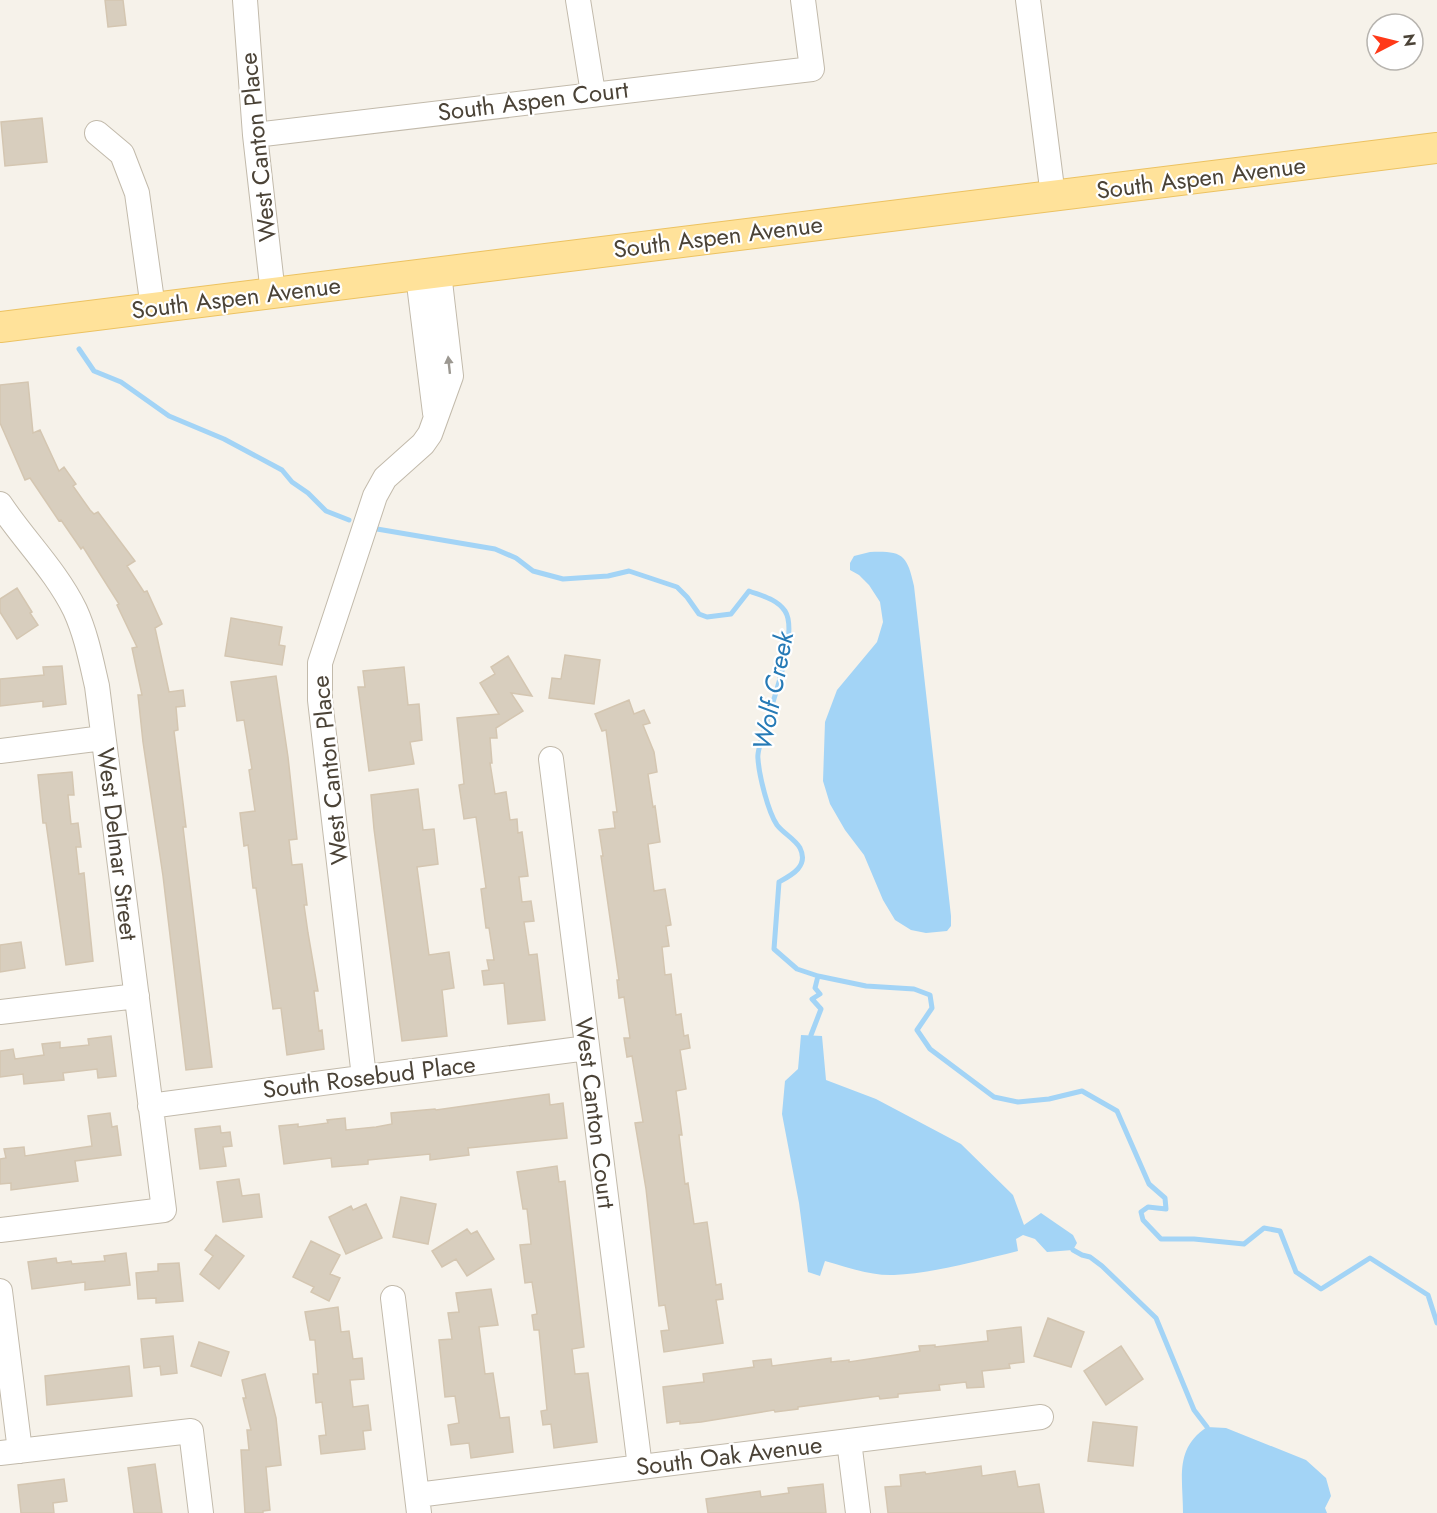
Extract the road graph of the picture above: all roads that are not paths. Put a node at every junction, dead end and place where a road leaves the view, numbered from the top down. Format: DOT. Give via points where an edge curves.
graph roads {
  1 [pos="245,0"];
  2 [pos="578,0"];
  3 [pos="803,0"];
  4 [pos="1029,0"];
  5 [pos="593,93"];
  6 [pos="97,133"];
  7 [pos="255,135"];
  8 [pos="1437,148"];
  9 [pos="1053,196"];
  10 [pos="429,274"];
  11 [pos="273,294"];
  12 [pos="153,308"];
  13 [pos="0,327"];
  14 [pos="0,504"];
  15 [pos="104,738"];
  16 [pos="0,751"];
  17 [pos="551,759"];
  18 [pos="137,996"];
  19 [pos="0,1012"];
  20 [pos="587,1048"];
  21 [pos="364,1077"];
  22 [pos="150,1106"];
  23 [pos="0,1230"];
  24 [pos="0,1291"];
  25 [pos="393,1298"];
  26 [pos="1041,1417"];
  27 [pos="849,1441"];
  28 [pos="10,1452"];
  29 [pos="640,1467"];
  30 [pos="418,1504"];
  31 [pos="201,1513"];
  32 [pos="858,1513"];
  1 -- 7 [label="street, West Canton Place"];
  2 -- 5 [label="street"];
  3 -- 5 [label="street, South Aspen Court" via="812,69"];
  4 -- 9 [label="street"];
  5 -- 7 [label="street, South Aspen Court"];
  6 -- 12 [label="street" via="122,154 136,193"];
  7 -- 11 [label="street, West Canton Place"];
  8 -- 9 [label="main road, South Aspen Avenue"];
  9 -- 10 [label="main road, South Aspen Avenue"];
  10 -- 11 [label="main road, South Aspen Avenue"];
  10 -- 21 [label="street, West Canton Place" via="436,422 423,444 385,478 375,496 320,663 320,700"];
  11 -- 12 [label="main road, South Aspen Avenue"];
  12 -- 13 [label="main road, South Aspen Avenue"];
  14 -- 15 [label="street, West Delmar Street" via="75,610 88,643"];
  15 -- 16 [label="street"];
  15 -- 18 [label="street, West Delmar Street"];
  17 -- 20 [label="street, West Canton Court"];
  18 -- 19 [label="street"];
  18 -- 22 [label="street, West Delmar Street"];
  20 -- 21 [label="street, South Rosebud Place"];
  20 -- 29 [label="street, West Canton Court"];
  21 -- 22 [label="street, South Rosebud Place"];
  22 -- 23 [label="street, West Delmar Street" via="164,1210"];
  24 -- 28 [label="street"];
  25 -- 30 [label="street"];
  26 -- 27 [label="street, South Oak Avenue"];
  27 -- 29 [label="street, South Oak Avenue"];
  27 -- 32 [label="street"];
  28 -- 31 [label="street" via="191,1431"];
  29 -- 30 [label="street, South Oak Avenue"];
}
